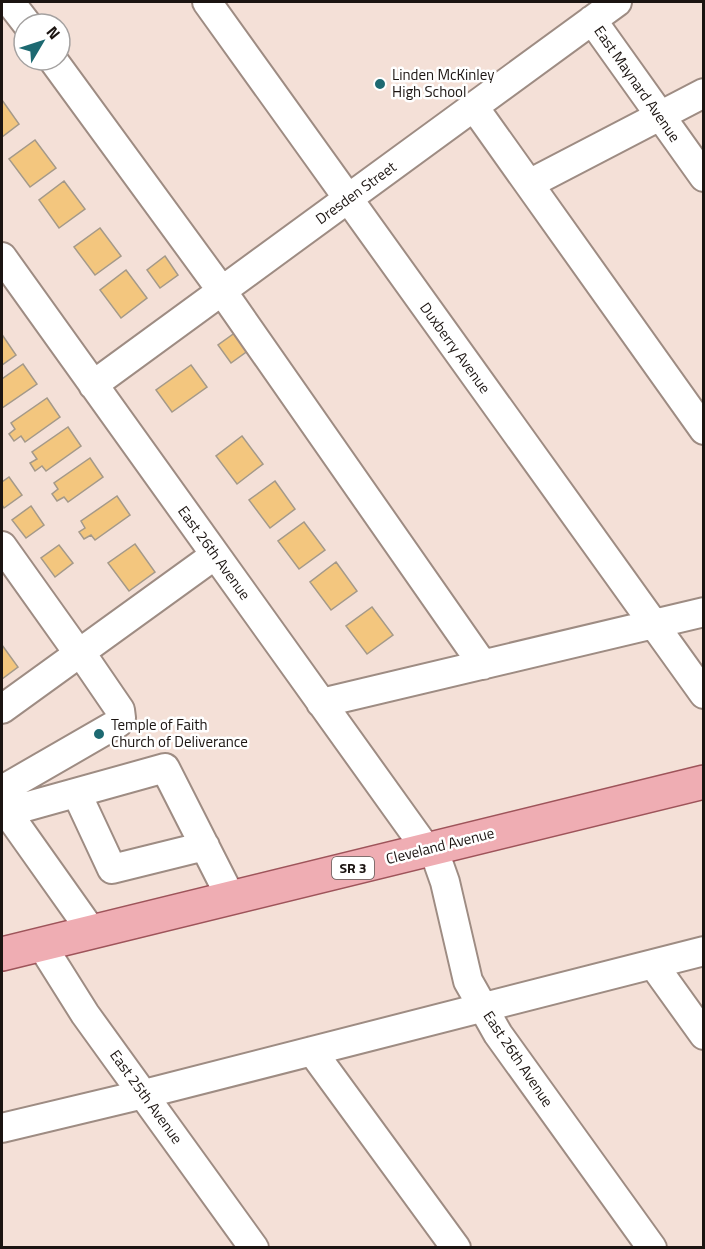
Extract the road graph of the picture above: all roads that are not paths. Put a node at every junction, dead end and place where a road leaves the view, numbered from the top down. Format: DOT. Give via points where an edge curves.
graph roads {
  1 [pos="207,2"];
  2 [pos="617,2"];
  3 [pos="592,20"];
  4 [pos="62,72"];
  5 [pos="704,93"];
  6 [pos="474,107"];
  7 [pos="660,116"];
  8 [pos="704,177"];
  9 [pos="529,184"];
  10 [pos="348,199"];
  11 [pos="2,257"];
  12 [pos="222,291"];
  13 [pos="93,384"];
  14 [pos="704,430"];
  15 [pos="2,546"];
  16 [pos="215,555"];
  17 [pos="704,612"];
  18 [pos="653,624"];
  19 [pos="80,654"];
  20 [pos="483,664"];
  21 [pos="704,694"];
  22 [pos="321,703"];
  23 [pos="2,709"];
  24 [pos="704,782"];
  25 [pos="77,794"];
  26 [pos="3,802"];
  27 [pos="205,846"];
  28 [pos="430,849"];
  29 [pos="231,898"];
  30 [pos="92,932"];
  31 [pos="41,944"];
  32 [pos="704,951"];
  33 [pos="2,954"];
  34 [pos="653,964"];
  35 [pos="483,1007"];
  36 [pos="704,1035"];
  37 [pos="312,1051"];
  38 [pos="144,1094"];
  39 [pos="2,1128"];
  40 [pos="254,1248"];
  41 [pos="456,1248"];
  42 [pos="652,1248"];
  1 -- 10 [label="street, Duxberry Avenue"];
  2 -- 3 [label="street, Dresden Street"];
  3 -- 6 [label="street, Dresden Street"];
  3 -- 7 [label="street, East Maynard Avenue"];
  4 -- 12 [label="street"];
  5 -- 7 [label="street"];
  6 -- 9 [label="street"];
  6 -- 10 [label="street, Dresden Street"];
  7 -- 8 [label="street, East Maynard Avenue"];
  7 -- 9 [label="street"];
  9 -- 14 [label="street"];
  10 -- 12 [label="street, Dresden Street"];
  10 -- 18 [label="street, Duxberry Avenue"];
  11 -- 13 [label="street, East 26th Avenue"];
  12 -- 13 [label="street, Dresden Street"];
  12 -- 20 [label="street"];
  13 -- 16 [label="street, East 26th Avenue"];
  15 -- 19 [label="street"];
  16 -- 19 [label="street"];
  16 -- 22 [label="street, East 26th Avenue"];
  17 -- 18 [label="street"];
  18 -- 20 [label="street"];
  18 -- 21 [label="street, Duxberry Avenue"];
  19 -- 23 [label="street"];
  19 -- 26 [label="street" via="120,710 121,718"];
  20 -- 22 [label="street"];
  22 -- 28 [label="street, East 26th Avenue"];
  24 -- 28 [label="main road, Cleveland Avenue / SR 3"];
  25 -- 26 [label="street"];
  25 -- 27 [label="street" via="112,869"];
  25 -- 27 [label="street" via="165,768"];
  26 -- 30 [label="street"];
  27 -- 29 [label="street"];
  28 -- 29 [label="main road, Cleveland Avenue / SR 3"];
  28 -- 35 [label="street, East 26th Avenue" via="445,882 468,981"];
  29 -- 30 [label="main road, Cleveland Avenue / SR 3"];
  30 -- 31 [label="main road, Cleveland Avenue / SR 3"];
  31 -- 33 [label="main road, Cleveland Avenue / SR 3"];
  31 -- 38 [label="street, East 25th Avenue" via="85,1014"];
  32 -- 34 [label="street"];
  34 -- 35 [label="street"];
  34 -- 36 [label="street"];
  35 -- 37 [label="street"];
  35 -- 42 [label="street, East 26th Avenue" via="498,1034"];
  37 -- 38 [label="street"];
  37 -- 41 [label="street"];
  38 -- 39 [label="street"];
  38 -- 40 [label="street, East 25th Avenue"];
}
